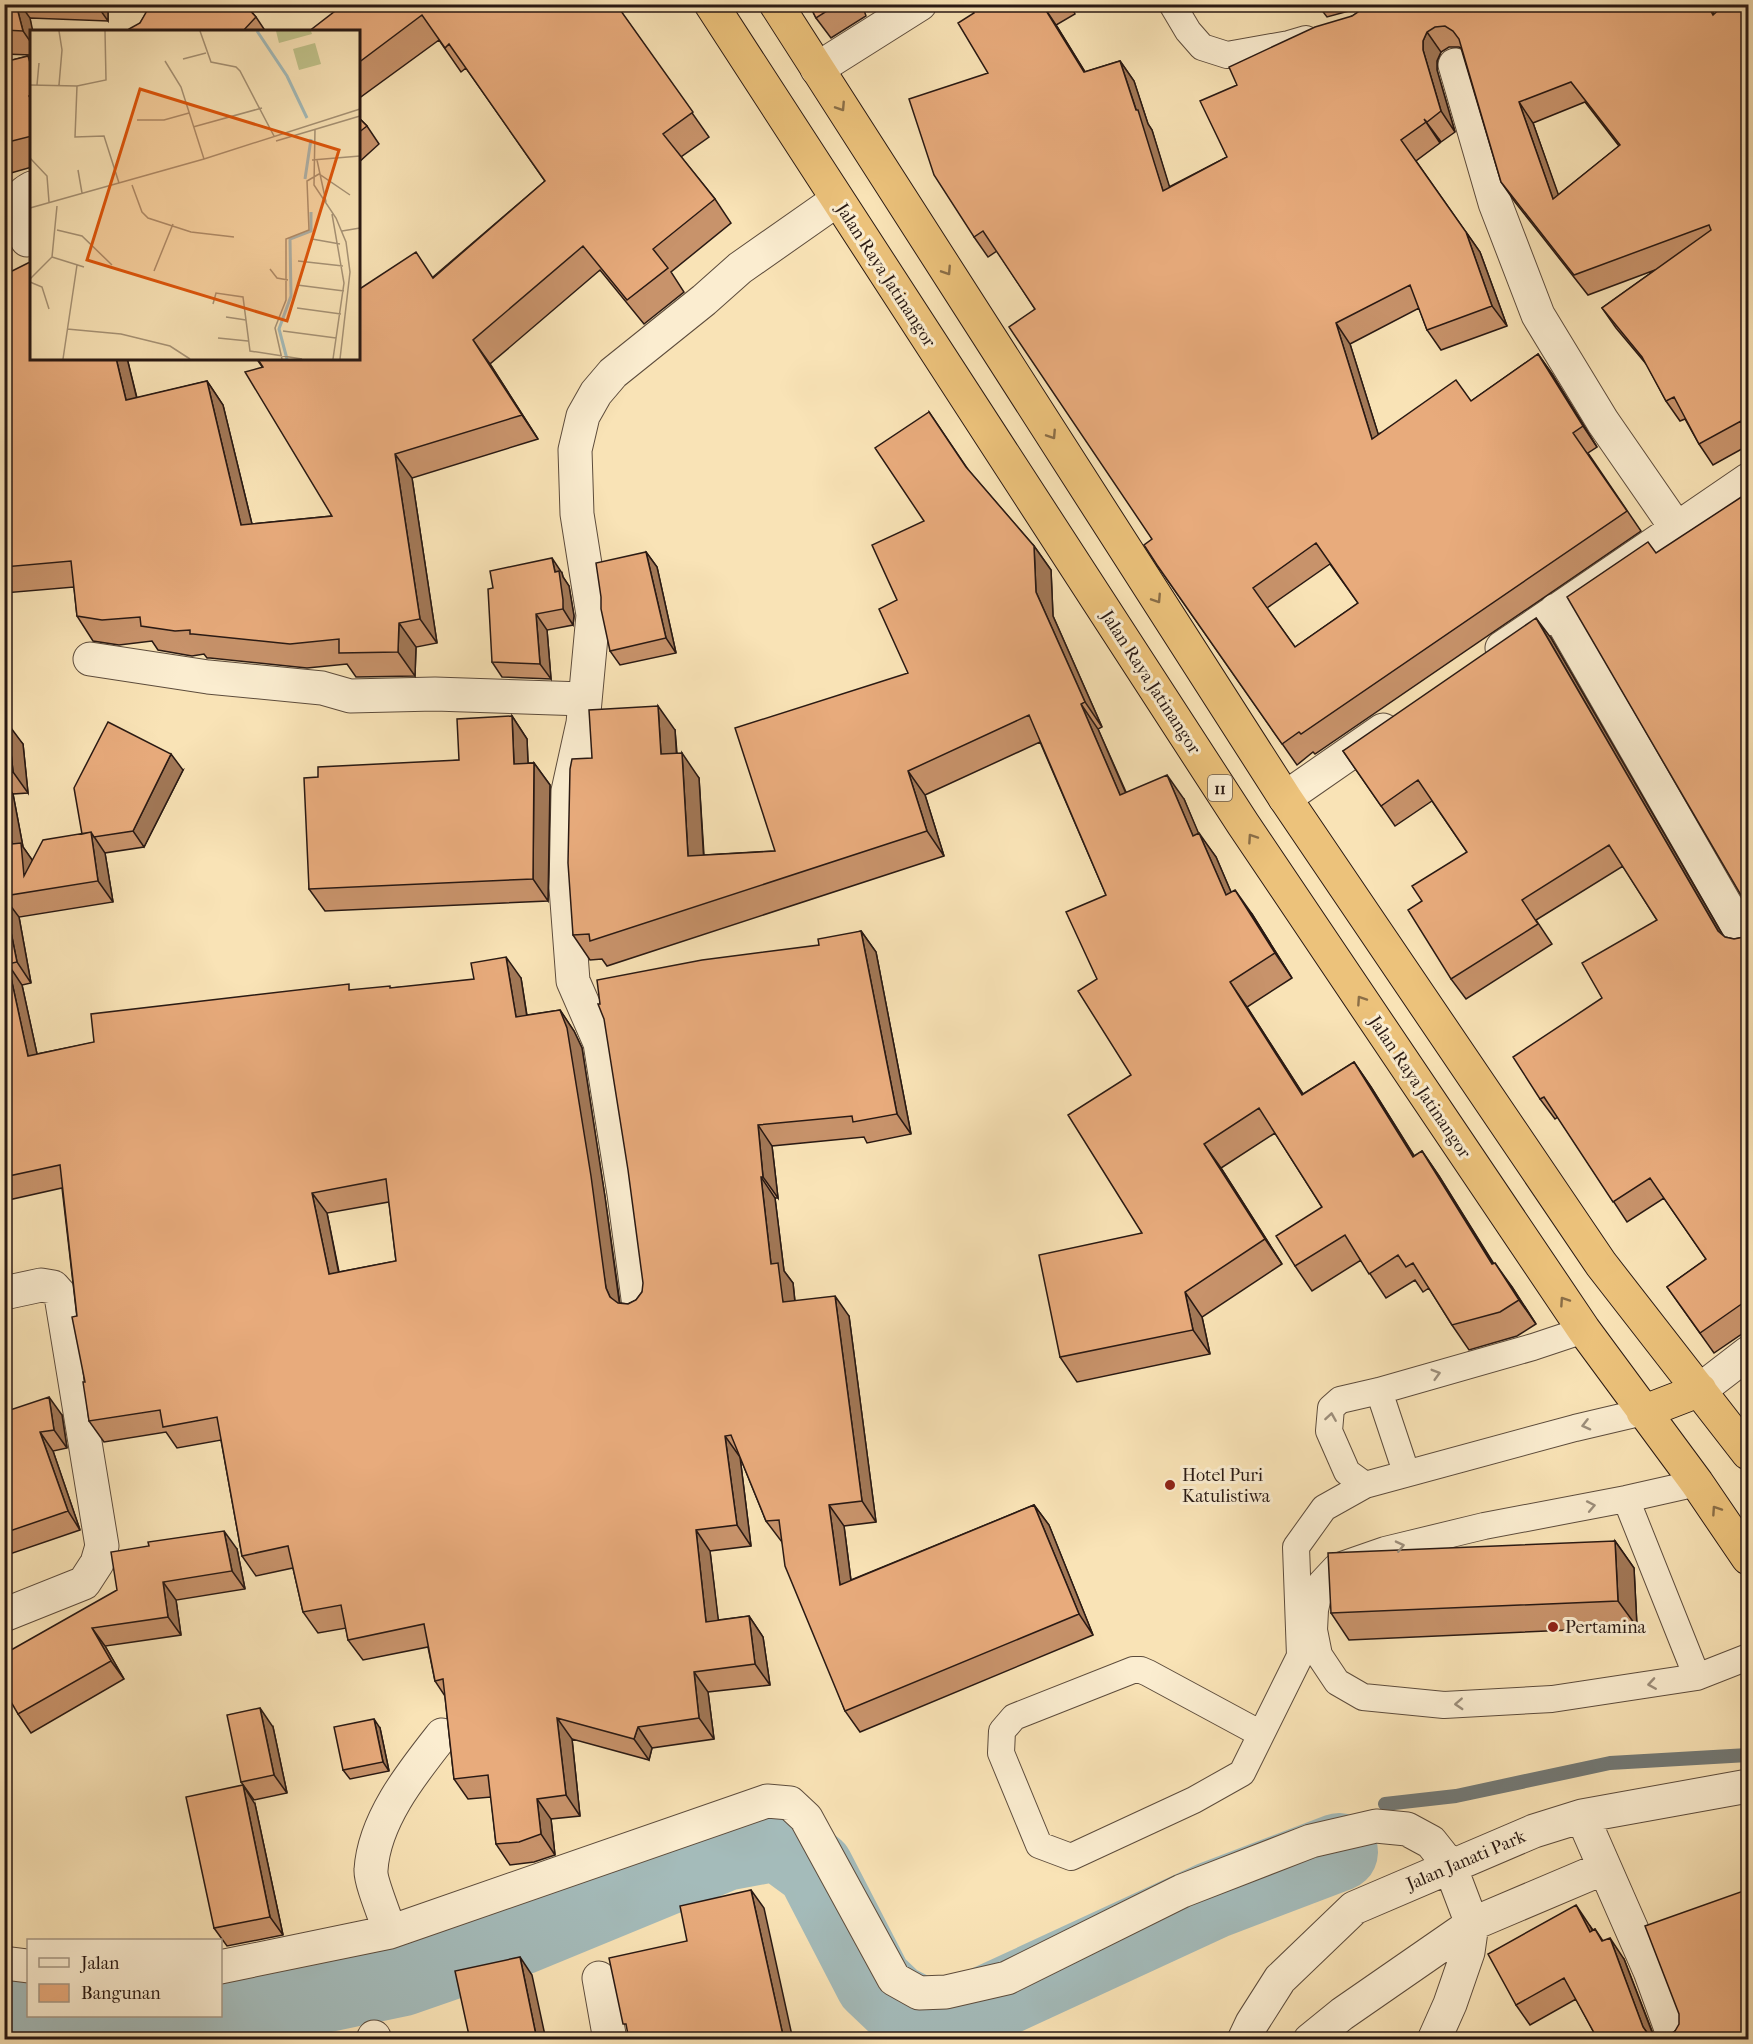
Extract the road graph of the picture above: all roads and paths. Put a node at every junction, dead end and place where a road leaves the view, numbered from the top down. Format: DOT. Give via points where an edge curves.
graph roads {
  1 [pos="711,4"];
  2 [pos="776,4"];
  3 [pos="920,4"];
  4 [pos="1172,4"];
  5 [pos="1330,31"];
  6 [pos="1455,65"];
  7 [pos="817,69"];
  8 [pos="30,189"];
  9 [pos="837,200"];
  10 [pos="27,240"];
  11 [pos="1749,480"];
  12 [pos="1677,530"];
  13 [pos="1556,610"];
  14 [pos="90,659"];
  15 [pos="1479,664"];
  16 [pos="584,699"];
  17 [pos="1411,711"];
  18 [pos="1285,798"];
  19 [pos="1749,941"];
  20 [pos="4,1293"];
  21 [pos="639,1306"];
  22 [pos="1584,1330"];
  23 [pos="1749,1353"];
  24 [pos="1379,1390"];
  25 [pos="1700,1390"];
  26 [pos="1643,1412"];
  27 [pos="1749,1452"];
  28 [pos="1406,1472"];
  29 [pos="1697,1483"];
  30 [pos="1365,1485"];
  31 [pos="1626,1499"];
  32 [pos="1749,1558"];
  33 [pos="4,1615"];
  34 [pos="1749,1657"];
  35 [pos="1697,1677"];
  36 [pos="1261,1734"];
  37 [pos="442,1735"];
  38 [pos="1749,1786"];
  39 [pos="1582,1816"];
  40 [pos="1450,1866"];
  41 [pos="1604,1868"];
  42 [pos="1472,1924"];
  43 [pos="390,1932"];
  44 [pos="4,1963"];
  45 [pos="27,1966"];
  46 [pos="222,1967"];
  47 [pos="599,1978"];
  48 [pos="610,2040"];
  49 [pos="1244,2040"];
  50 [pos="1310,2040"];
  51 [pos="1434,2040"];
  52 [pos="1675,2040"];
  1 -- 9 [label="highway, Jalan Raya Jatinangor / 11"];
  2 -- 7 [label="highway"];
  3 -- 7 [label="street"];
  4 -- 5 [label="lane" via="1202,47 1227,55 1289,44"];
  6 -- 12 [label="street" via="1495,203 1538,315 1603,422"];
  7 -- 18 [label="highway, one-way"];
  8 -- 10 [label="street" via="20,195 17,204 17,216"];
  9 -- 16 [label="street" via="740,268 613,373 583,416 575,450 577,513 593,615"];
  22 -- 9 [label="highway, Jalan Raya Jatinangor / 11, one-way" via="1243,824"];
  11 -- 12 [label="street"];
  12 -- 13 [label="street"];
  13 -- 15 [label="street"];
  13 -- 19 [label="street"];
  14 -- 16 [label="street" via="208,677 322,688 350,696 435,694"];
  16 -- 21 [label="street" via="583,723 568,791 566,888 573,981 600,1043"];
  17 -- 18 [label="street"];
  18 -- 25 [label="highway" via="1601,1264"];
  20 -- 33 [label="street" via="41,1285 53,1287 61,1296 102,1546 97,1563 84,1582"];
  24 -- 22 [label="lane, one-way"];
  22 -- 26 [label="highway, Jalan Raya Jatinangor / 11"];
  23 -- 25 [label="street"];
  24 -- 28 [label="lane"];
  30 -- 24 [label="lane, one-way" via="1347,1472 1329,1431 1331,1408 1340,1400"];
  25 -- 26 [label="highway"];
  25 -- 27 [label="highway"];
  26 -- 28 [label="lane, one-way"];
  26 -- 29 [label="highway, Jalan Raya Jatinangor / 11"];
  28 -- 30 [label="lane"];
  29 -- 31 [label="lane"];
  32 -- 29 [label="highway, Jalan Raya Jatinangor / 11, one-way"];
  30 -- 36 [label="lane" via="1324,1508 1296,1548 1300,1656"];
  31 -- 35 [label="lane"];
  35 -- 31 [label="lane, one-way" via="1552,1699 1444,1705 1363,1697 1337,1682 1319,1655 1315,1610 1321,1583 1336,1568 1385,1550 1484,1526"];
  34 -- 35 [label="lane"];
  36 -- 36 [label="lane" via="1242,1773 1194,1800 1071,1857 1040,1845 1001,1753 1002,1731 1014,1717 1133,1670 1148,1673"];
  37 -- 43 [label="street" via="407,1780 381,1827 370,1872"];
  38 -- 39 [label="street, Jalan Janati Park"];
  39 -- 40 [label="street, Jalan Janati Park"];
  39 -- 41 [label="street"];
  40 -- 42 [label="street"];
  40 -- 43 [label="street" via="1431,1842 1407,1829 1376,1826 1335,1834 1182,1891 1007,1978 946,1992 918,1993 894,1979 806,1818 790,1803 767,1801"];
  40 -- 49 [label="street, Jalan Janati Park" via="1354,1908 1280,1979"];
  41 -- 42 [label="street"];
  41 -- 52 [label="street" via="1650,1971"];
  42 -- 50 [label="street"];
  42 -- 51 [label="street" via="1468,1952"];
  43 -- 46 [label="street"];
  44 -- 45 [label="street"];
  47 -- 48 [label="street"];
}
